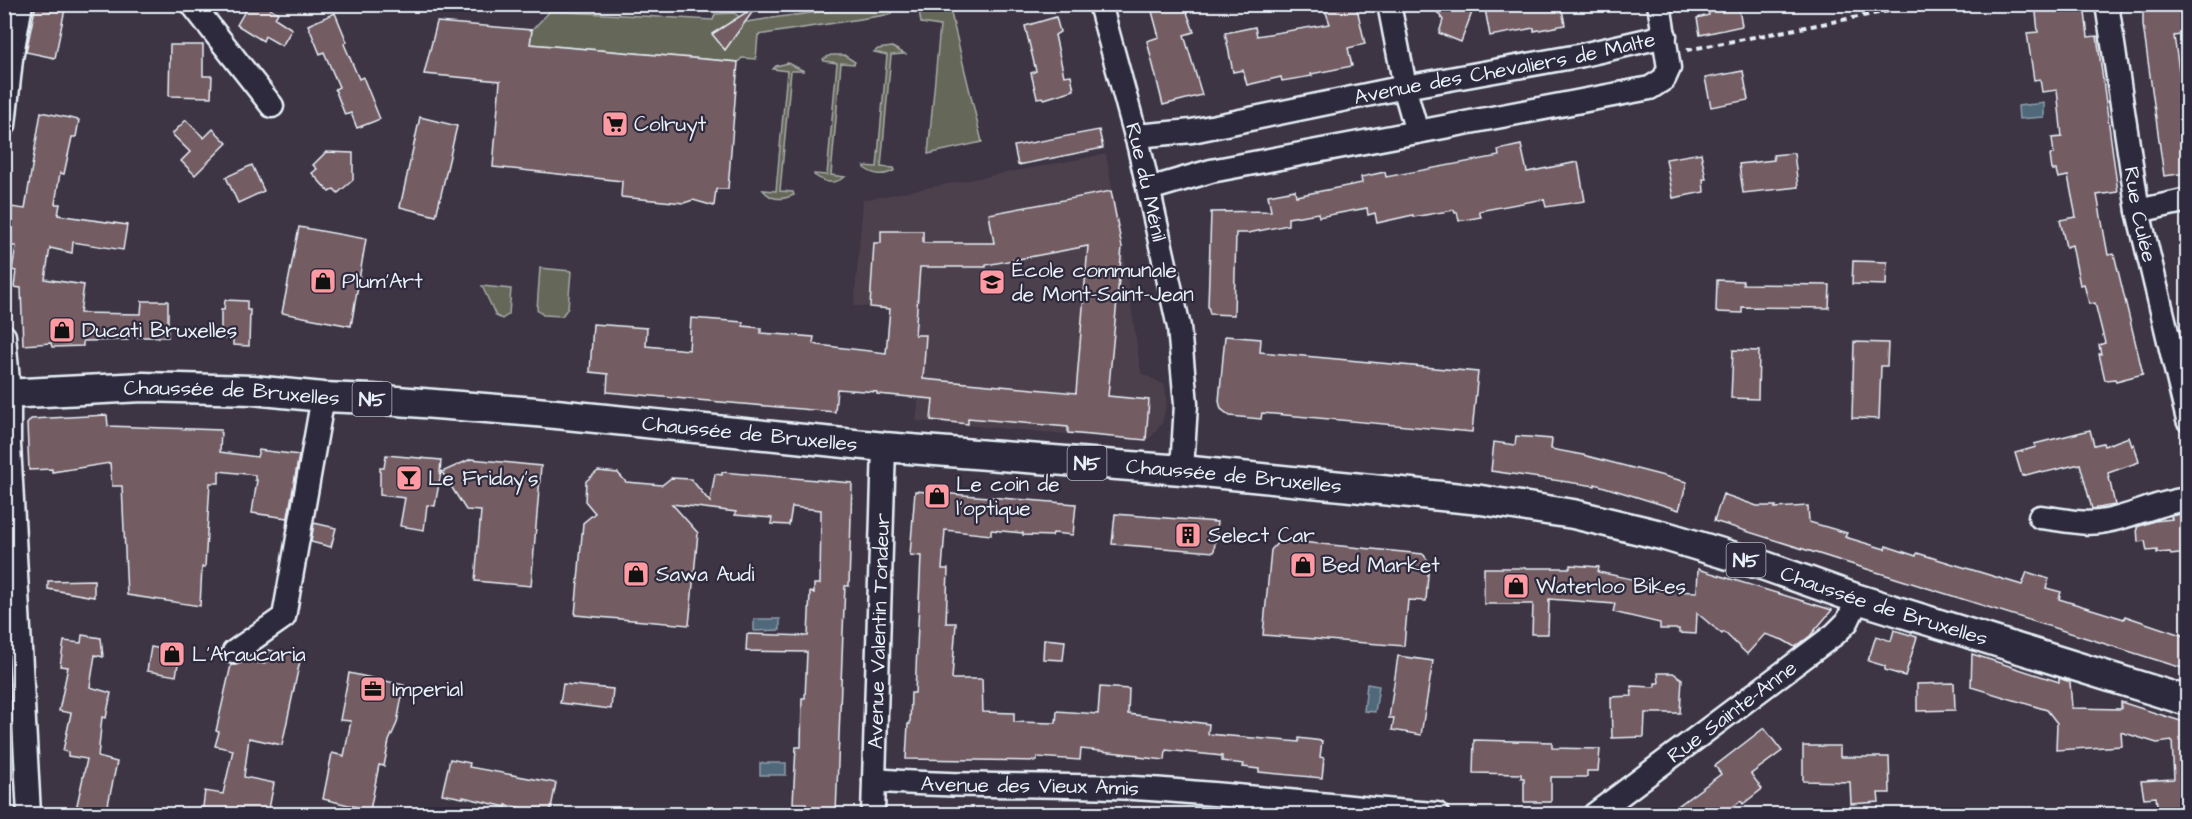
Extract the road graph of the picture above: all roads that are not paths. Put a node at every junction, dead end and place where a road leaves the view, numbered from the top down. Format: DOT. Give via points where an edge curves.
graph roads {
  1 [pos="21,4"];
  2 [pos="192,4"];
  3 [pos="1100,4"];
  4 [pos="1389,4"];
  5 [pos="1659,4"];
  6 [pos="2107,4"];
  7 [pos="1665,36"];
  8 [pos="1405,87"];
  9 [pos="272,106"];
  10 [pos="4,125"];
  11 [pos="1417,132"];
  12 [pos="1136,136"];
  13 [pos="1149,189"];
  14 [pos="2187,200"];
  15 [pos="2138,211"];
  16 [pos="4,336"];
  17 [pos="7,394"];
  18 [pos="323,397"];
  19 [pos="2187,420"];
  20 [pos="884,447"];
  21 [pos="1182,471"];
  22 [pos="2187,499"];
  23 [pos="2040,517"];
  24 [pos="1858,599"];
  25 [pos="234,652"];
  26 [pos="2187,701"];
  27 [pos="874,780"];
  28 [pos="29,814"];
  29 [pos="873,814"];
  30 [pos="1437,814"];
  31 [pos="1595,814"];
  1 -- 10 [label="street"];
  2 -- 9 [label="street"];
  3 -- 12 [label="street, Rue du Ménil"];
  4 -- 8 [label="street"];
  5 -- 7 [label="street"];
  6 -- 15 [label="street, Rue Culée"];
  7 -- 8 [label="street, Avenue des Chevaliers de Malte"];
  7 -- 11 [label="street, Avenue des Chevaliers de Malte" via="1669,68 1664,79 1650,88"];
  8 -- 11 [label="street"];
  8 -- 12 [label="street, Avenue des Chevaliers de Malte" via="1192,131"];
  11 -- 13 [label="street, Avenue des Chevaliers de Malte" via="1210,171"];
  12 -- 13 [label="street, Rue du Ménil"];
  13 -- 21 [label="street, Rue du Ménil" via="1179,327 1186,404"];
  14 -- 15 [label="street"];
  15 -- 19 [label="street, Rue Culée"];
  16 -- 17 [label="street"];
  17 -- 18 [label="main road, Chaussée de Bruxelles / N5" via="143,387 253,390"];
  17 -- 28 [label="street"];
  18 -- 20 [label="main road, Chaussée de Bruxelles / N5" via="536,412"];
  18 -- 25 [label="street" via="284,617"];
  20 -- 21 [label="main road, Chaussée de Bruxelles / N5"];
  20 -- 27 [label="street, Avenue Valentin Tondeur"];
  21 -- 24 [label="main road, Chaussée de Bruxelles / N5" via="1481,500 1573,514 1665,536"];
  22 -- 23 [label="street" via="2168,501 2104,522"];
  24 -- 26 [label="main road, Chaussée de Bruxelles / N5"];
  24 -- 31 [label="street, Rue Sainte-Anne" via="1847,622 1835,634"];
  27 -- 29 [label="street, Avenue Valentin Tondeur"];
  27 -- 30 [label="street, Avenue des Vieux Amis" via="1130,788"];
}
